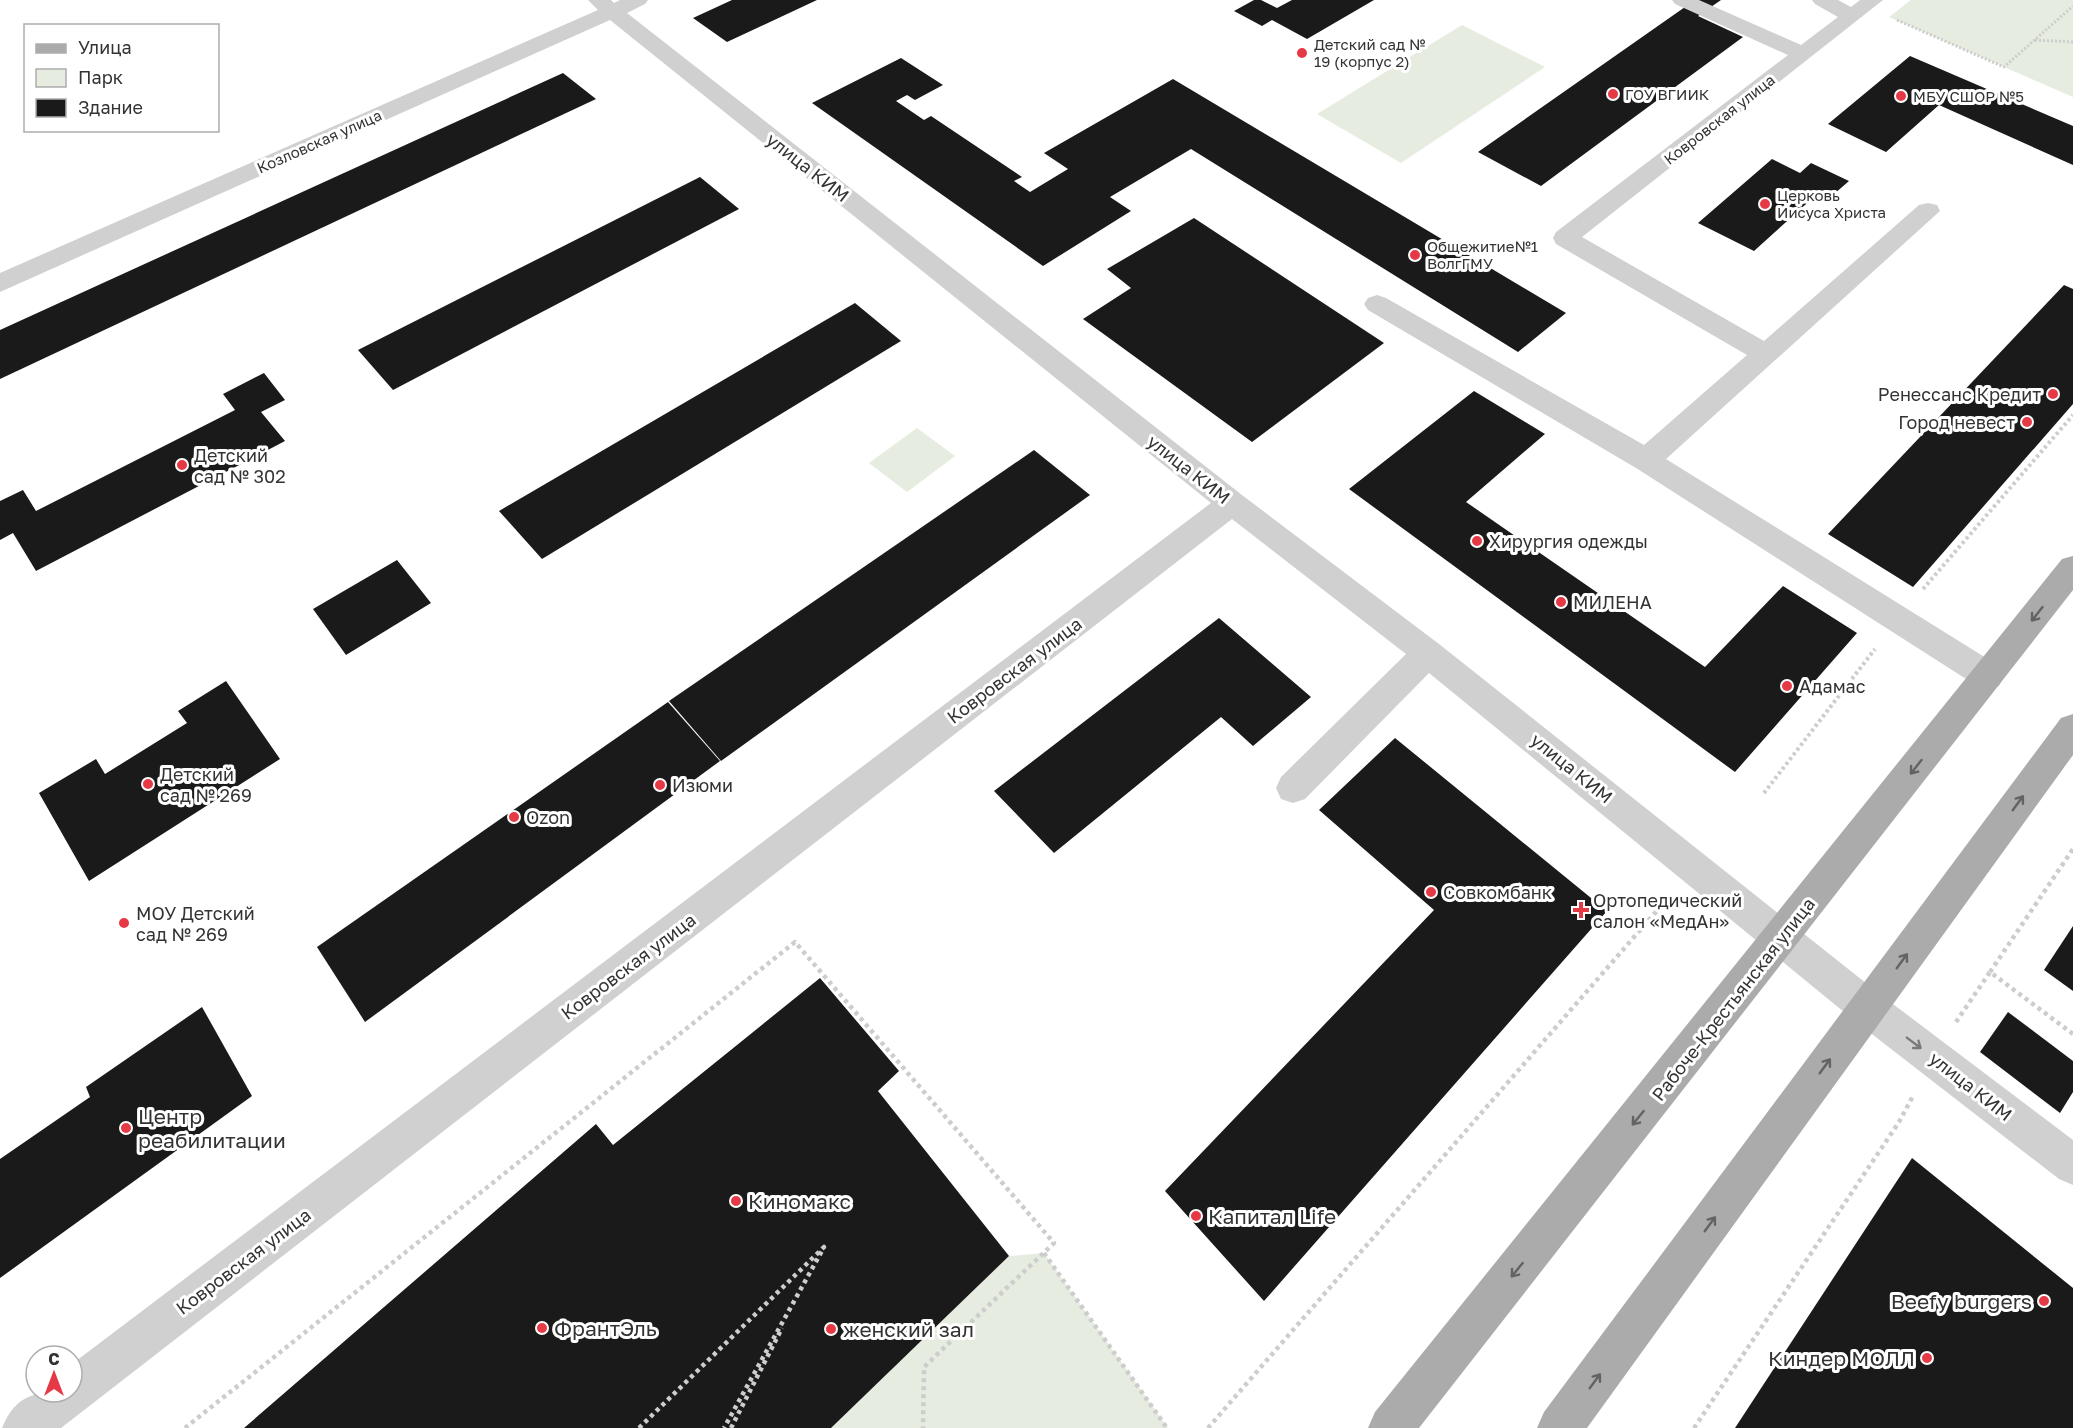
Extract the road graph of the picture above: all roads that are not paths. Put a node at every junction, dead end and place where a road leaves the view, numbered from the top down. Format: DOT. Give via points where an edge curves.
graph roads {
  1 [pos="638,0"];
  2 [pos="1682,0"];
  3 [pos="1822,0"];
  4 [pos="605,5"];
  5 [pos="1864,8"];
  6 [pos="1803,54"];
  7 [pos="1928,212"];
  8 [pos="0,283"];
  9 [pos="1377,304"];
  10 [pos="1764,353"];
  11 [pos="1646,460"];
  12 [pos="1232,503"];
  13 [pos="2073,568"];
  14 [pos="1428,653"];
  15 [pos="1988,676"];
  16 [pos="2073,728"];
  17 [pos="1293,788"];
  18 [pos="1782,937"];
  19 [pos="1868,1008"];
  20 [pos="2073,1165"];
  21 [pos="25,1428"];
  22 [pos="1391,1428"];
  23 [pos="1560,1428"];
  1 -- 4 [label="street, Козловская улица"];
  2 -- 6 [label="street"];
  3 -- 5 [label="street"];
  4 -- 8 [label="street, Козловская улица"];
  4 -- 12 [label="street, улица КИМ"];
  5 -- 6 [label="street, Ковровская улица"];
  6 -- 10 [label="street, Ковровская улица" via="1564,238"];
  7 -- 10 [label="street"];
  9 -- 11 [label="street"];
  10 -- 11 [label="street"];
  11 -- 15 [label="street"];
  12 -- 14 [label="street, улица КИМ"];
  12 -- 21 [label="street, Ковровская улица"];
  13 -- 15 [label="main road, Рабоче-Крестьянская улица, one-way"];
  14 -- 17 [label="street"];
  14 -- 18 [label="street, улица КИМ"];
  15 -- 18 [label="main road, Рабоче-Крестьянская улица, one-way"];
  19 -- 16 [label="main road, one-way"];
  18 -- 19 [label="street, улица КИМ"];
  18 -- 22 [label="main road, Рабоче-Крестьянская улица, one-way"];
  19 -- 20 [label="street, улица КИМ, one-way"];
  23 -- 19 [label="main road, one-way"];
}
